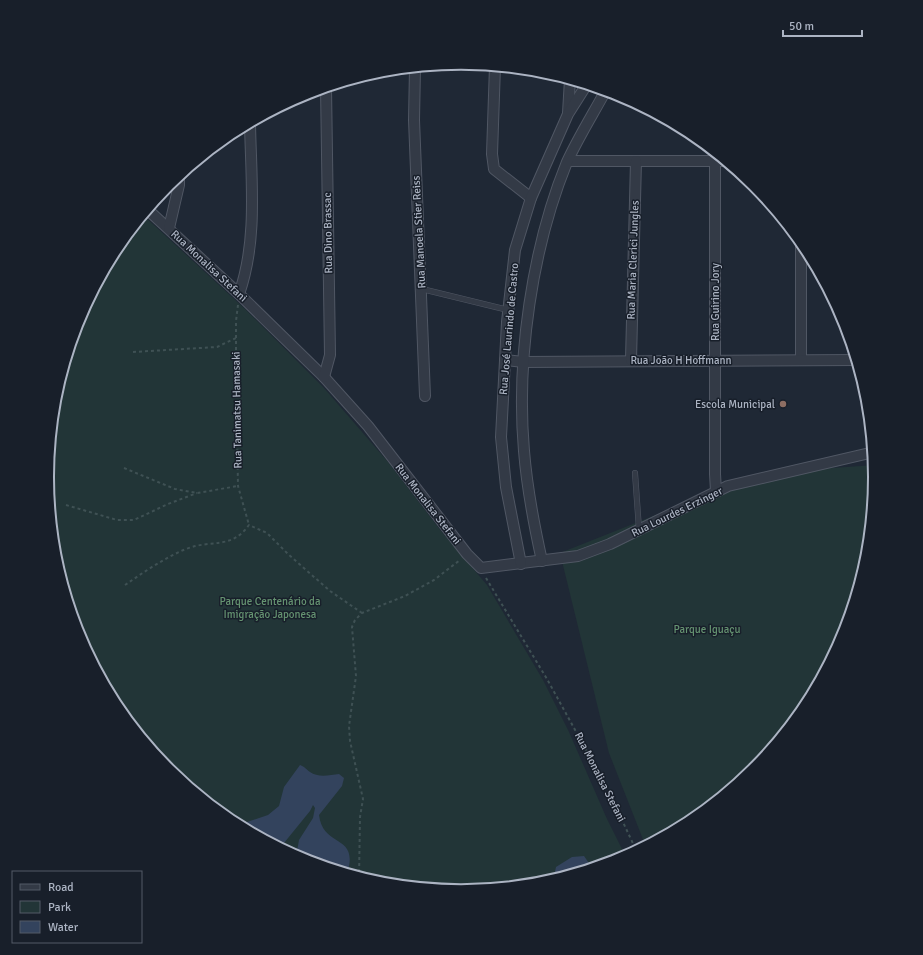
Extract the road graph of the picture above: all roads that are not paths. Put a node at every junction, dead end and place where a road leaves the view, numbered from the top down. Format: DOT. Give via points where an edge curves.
graph roads {
  1 [pos="415,72"];
  2 [pos="495,72"];
  3 [pos="570,85"];
  4 [pos="584,89"];
  5 [pos="326,94"];
  6 [pos="603,96"];
  7 [pos="568,114"];
  8 [pos="250,130"];
  9 [pos="568,161"];
  10 [pos="636,161"];
  11 [pos="715,161"];
  12 [pos="718,161"];
  13 [pos="179,184"];
  14 [pos="531,198"];
  15 [pos="152,213"];
  16 [pos="169,228"];
  17 [pos="801,253"];
  18 [pos="422,289"];
  19 [pos="239,294"];
  20 [pos="508,310"];
  21 [pos="505,360"];
  22 [pos="631,360"];
  23 [pos="716,360"];
  24 [pos="801,360"];
  25 [pos="851,360"];
  26 [pos="523,362"];
  27 [pos="324,377"];
  28 [pos="425,396"];
  29 [pos="868,453"];
  30 [pos="636,474"];
  31 [pos="716,491"];
  32 [pos="640,530"];
  33 [pos="542,562"];
  34 [pos="521,564"];
  35 [pos="480,568"];
  1 -- 18 [label="street, Rua Manoela Stier Reiss" via="414,120"];
  2 -- 14 [label="street" via="492,154 494,169"];
  3 -- 7 [label="street"];
  4 -- 7 [label="street, Rua José Laurindo de Castro"];
  5 -- 27 [label="street, Rua Dino Brassac" via="330,355"];
  6 -- 9 [label="street, Rua José Laurindo de Castro"];
  7 -- 14 [label="street, Rua José Laurindo de Castro"];
  8 -- 19 [label="street" via="251,239 246,273"];
  9 -- 10 [label="street"];
  9 -- 26 [label="street, Rua José Laurindo de Castro" via="534,273"];
  10 -- 11 [label="street"];
  10 -- 22 [label="street, Rua Maria Clerici Jungles"];
  11 -- 12 [label="street"];
  11 -- 23 [label="street, Rua Guirino Jory"];
  13 -- 16 [label="street"];
  14 -- 20 [label="street, Rua José Laurindo de Castro" via="515,250"];
  15 -- 16 [label="street, Rua Monalisa Stefani"];
  16 -- 19 [label="street, Rua Monalisa Stefani"];
  17 -- 24 [label="street"];
  18 -- 20 [label="lane"];
  18 -- 28 [label="street, Rua Manoela Stier Reiss"];
  19 -- 27 [label="street, Rua Monalisa Stefani"];
  20 -- 21 [label="street, Rua José Laurindo de Castro"];
  21 -- 26 [label="street, Rua João H Hoffmann"];
  21 -- 34 [label="street, Rua José Laurindo de Castro" via="501,437 506,487"];
  22 -- 23 [label="street, Rua João H Hoffmann"];
  22 -- 26 [label="street, Rua João H Hoffmann"];
  23 -- 24 [label="street, Rua João H Hoffmann"];
  23 -- 31 [label="street, Rua Guirino Jory"];
  24 -- 25 [label="street, Rua João H Hoffmann"];
  26 -- 33 [label="street, Rua José Laurindo de Castro" via="523,450"];
  27 -- 35 [label="street, Rua Monalisa Stefani" via="368,426"];
  29 -- 31 [label="street, Rua Lourdes Erzinger"];
  30 -- 32 [label="lane"];
  31 -- 32 [label="street, Rua Lourdes Erzinger"];
  32 -- 33 [label="street, Rua Lourdes Erzinger" via="578,556"];
  33 -- 34 [label="street, Rua Lourdes Erzinger"];
  34 -- 35 [label="street, Rua Lourdes Erzinger"];
}
